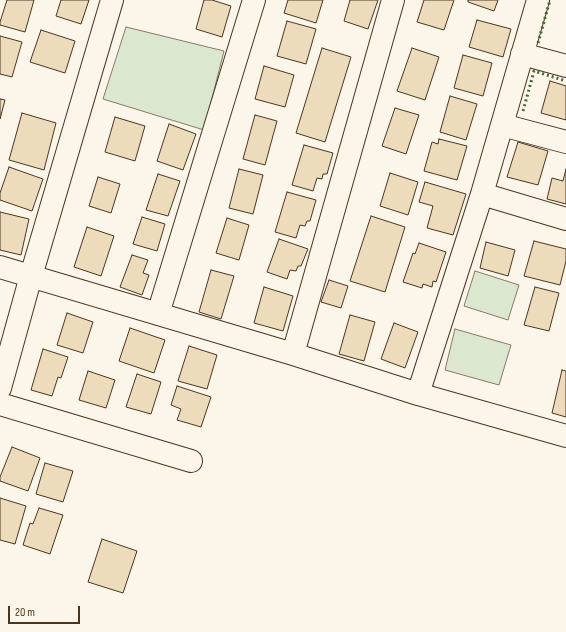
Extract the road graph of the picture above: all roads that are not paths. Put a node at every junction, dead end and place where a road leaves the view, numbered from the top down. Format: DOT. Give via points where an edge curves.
graph roads {
  1 [pos="112,0"];
  2 [pos="254,0"];
  3 [pos="393,0"];
  4 [pos="538,0"];
  5 [pos="522,54"];
  6 [pos="566,66"];
  7 [pos="502,125"];
  8 [pos="566,142"];
  9 [pos="482,194"];
  10 [pos="566,219"];
  11 [pos="0,267"];
  12 [pos="31,276"];
  13 [pos="158,314"];
  14 [pos="293,354"];
  15 [pos="0,388"];
  16 [pos="418,394"];
  17 [pos="0,404"];
  18 [pos="566,436"];
  19 [pos="191,461"];
  1 -- 12 [label="street"];
  2 -- 13 [label="street"];
  3 -- 14 [label="street"];
  4 -- 5 [label="street"];
  5 -- 6 [label="street"];
  5 -- 7 [label="street"];
  7 -- 8 [label="street"];
  7 -- 9 [label="street"];
  9 -- 10 [label="street"];
  9 -- 16 [label="street"];
  11 -- 12 [label="street"];
  12 -- 13 [label="street"];
  12 -- 15 [label="street"];
  13 -- 14 [label="street"];
  14 -- 16 [label="street"];
  16 -- 18 [label="street"];
  17 -- 19 [label="street"];
}
